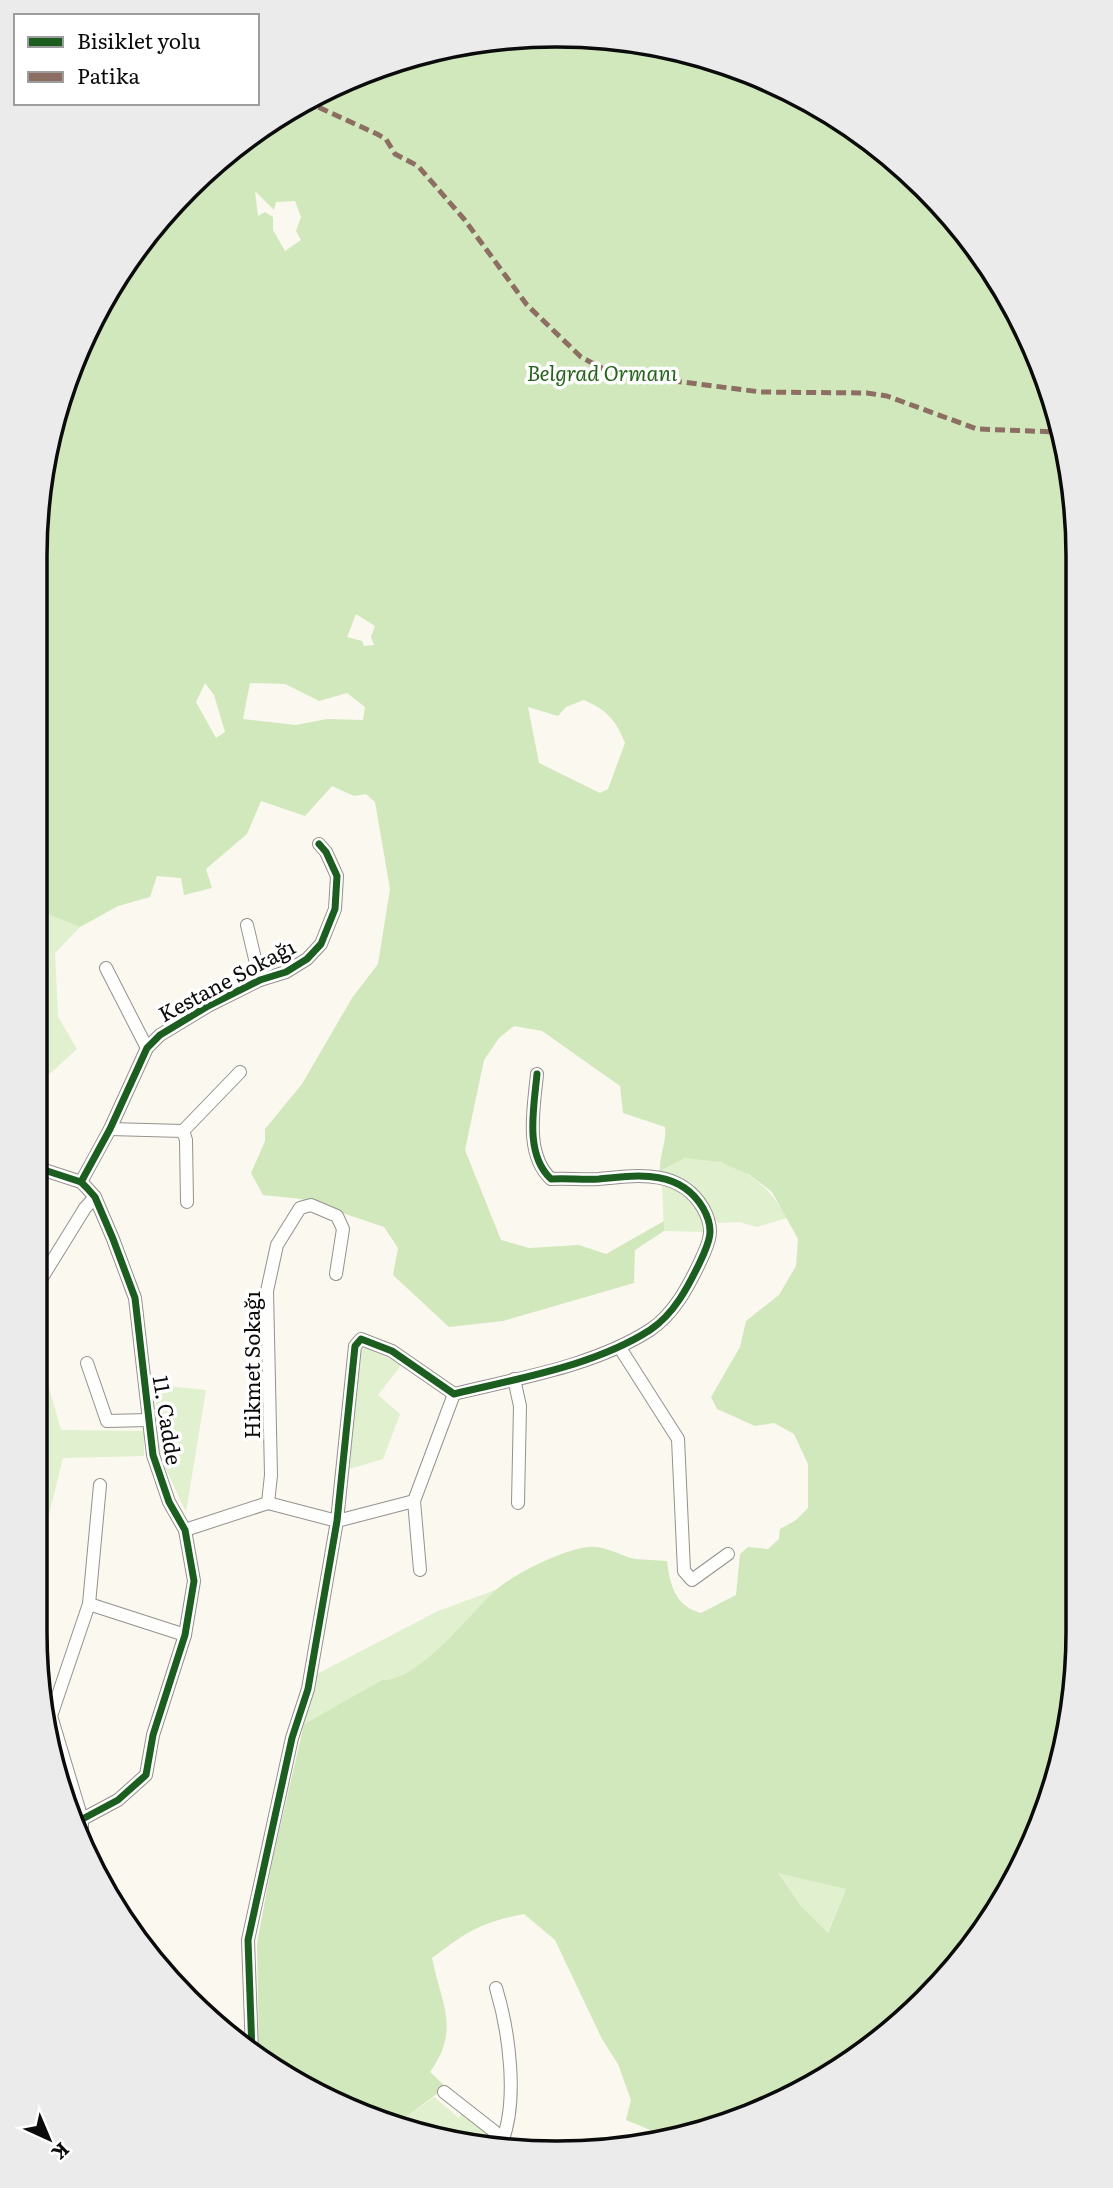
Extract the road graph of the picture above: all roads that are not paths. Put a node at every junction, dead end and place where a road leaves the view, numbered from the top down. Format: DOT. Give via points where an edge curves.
graph roads {
  1 [pos="319,844"];
  2 [pos="247,925"];
  3 [pos="106,968"];
  4 [pos="260,980"];
  5 [pos="147,1048"];
  6 [pos="240,1072"];
  7 [pos="537,1074"];
  8 [pos="110,1129"];
  9 [pos="183,1131"];
  10 [pos="47,1171"];
  11 [pos="81,1182"];
  12 [pos="95,1197"];
  13 [pos="187,1202"];
  14 [pos="47,1270"];
  15 [pos="337,1274"];
  16 [pos="620,1348"];
  17 [pos="87,1363"];
  18 [pos="514,1379"];
  19 [pos="454,1394"];
  20 [pos="148,1420"];
  21 [pos="100,1485"];
  22 [pos="414,1501"];
  23 [pos="268,1503"];
  24 [pos="518,1503"];
  25 [pos="337,1521"];
  26 [pos="185,1530"];
  27 [pos="728,1554"];
  28 [pos="420,1570"];
  29 [pos="89,1604"];
  30 [pos="185,1634"];
  31 [pos="54,1708"];
  32 [pos="83,1818"];
  33 [pos="496,1988"];
  34 [pos="252,2040"];
  35 [pos="444,2092"];
  36 [pos="498,2137"];
  37 [pos="504,2138"];
  1 -- 4 [label="street, Kestane Sokağı" via="337,876 330,925 307,959"];
  2 -- 4 [label="street"];
  3 -- 5 [label="street"];
  4 -- 5 [label="street, Kestane Sokağı" via="208,1006"];
  5 -- 8 [label="street, Kestane Sokağı"];
  6 -- 9 [label="street"];
  7 -- 16 [label="street" via="532,1125 540,1168 551,1179 633,1174 674,1181 698,1199 710,1221 712,1238 679,1302 654,1327"];
  8 -- 9 [label="street"];
  8 -- 11 [label="street, Kestane Sokağı"];
  9 -- 13 [label="street"];
  10 -- 11 [label="street"];
  11 -- 12 [label="street"];
  12 -- 14 [label="street"];
  12 -- 20 [label="street, 11. Cadde" via="135,1298"];
  15 -- 23 [label="street, Hikmet Sokağı" via="343,1229 337,1216 311,1205 300,1208 277,1245 267,1291"];
  16 -- 18 [label="street"];
  16 -- 27 [label="street" via="678,1439 684,1571 692,1580"];
  17 -- 20 [label="street" via="107,1421"];
  18 -- 19 [label="street"];
  18 -- 24 [label="street" via="520,1406"];
  19 -- 22 [label="street"];
  19 -- 25 [label="street" via="392,1351 360,1339 355,1346"];
  20 -- 26 [label="street, 11. Cadde" via="153,1455 169,1502"];
  21 -- 29 [label="street"];
  22 -- 25 [label="street"];
  22 -- 28 [label="street"];
  23 -- 25 [label="street"];
  23 -- 26 [label="street"];
  25 -- 34 [label="street" via="308,1689 292,1738 248,1940"];
  26 -- 30 [label="street, 11. Cadde" via="194,1581"];
  29 -- 30 [label="street"];
  29 -- 31 [label="street"];
  30 -- 32 [label="street, 11. Cadde" via="153,1735 146,1775 118,1800"];
  33 -- 37 [label="street" via="507,2023"];
  35 -- 36 [label="street"];
}
